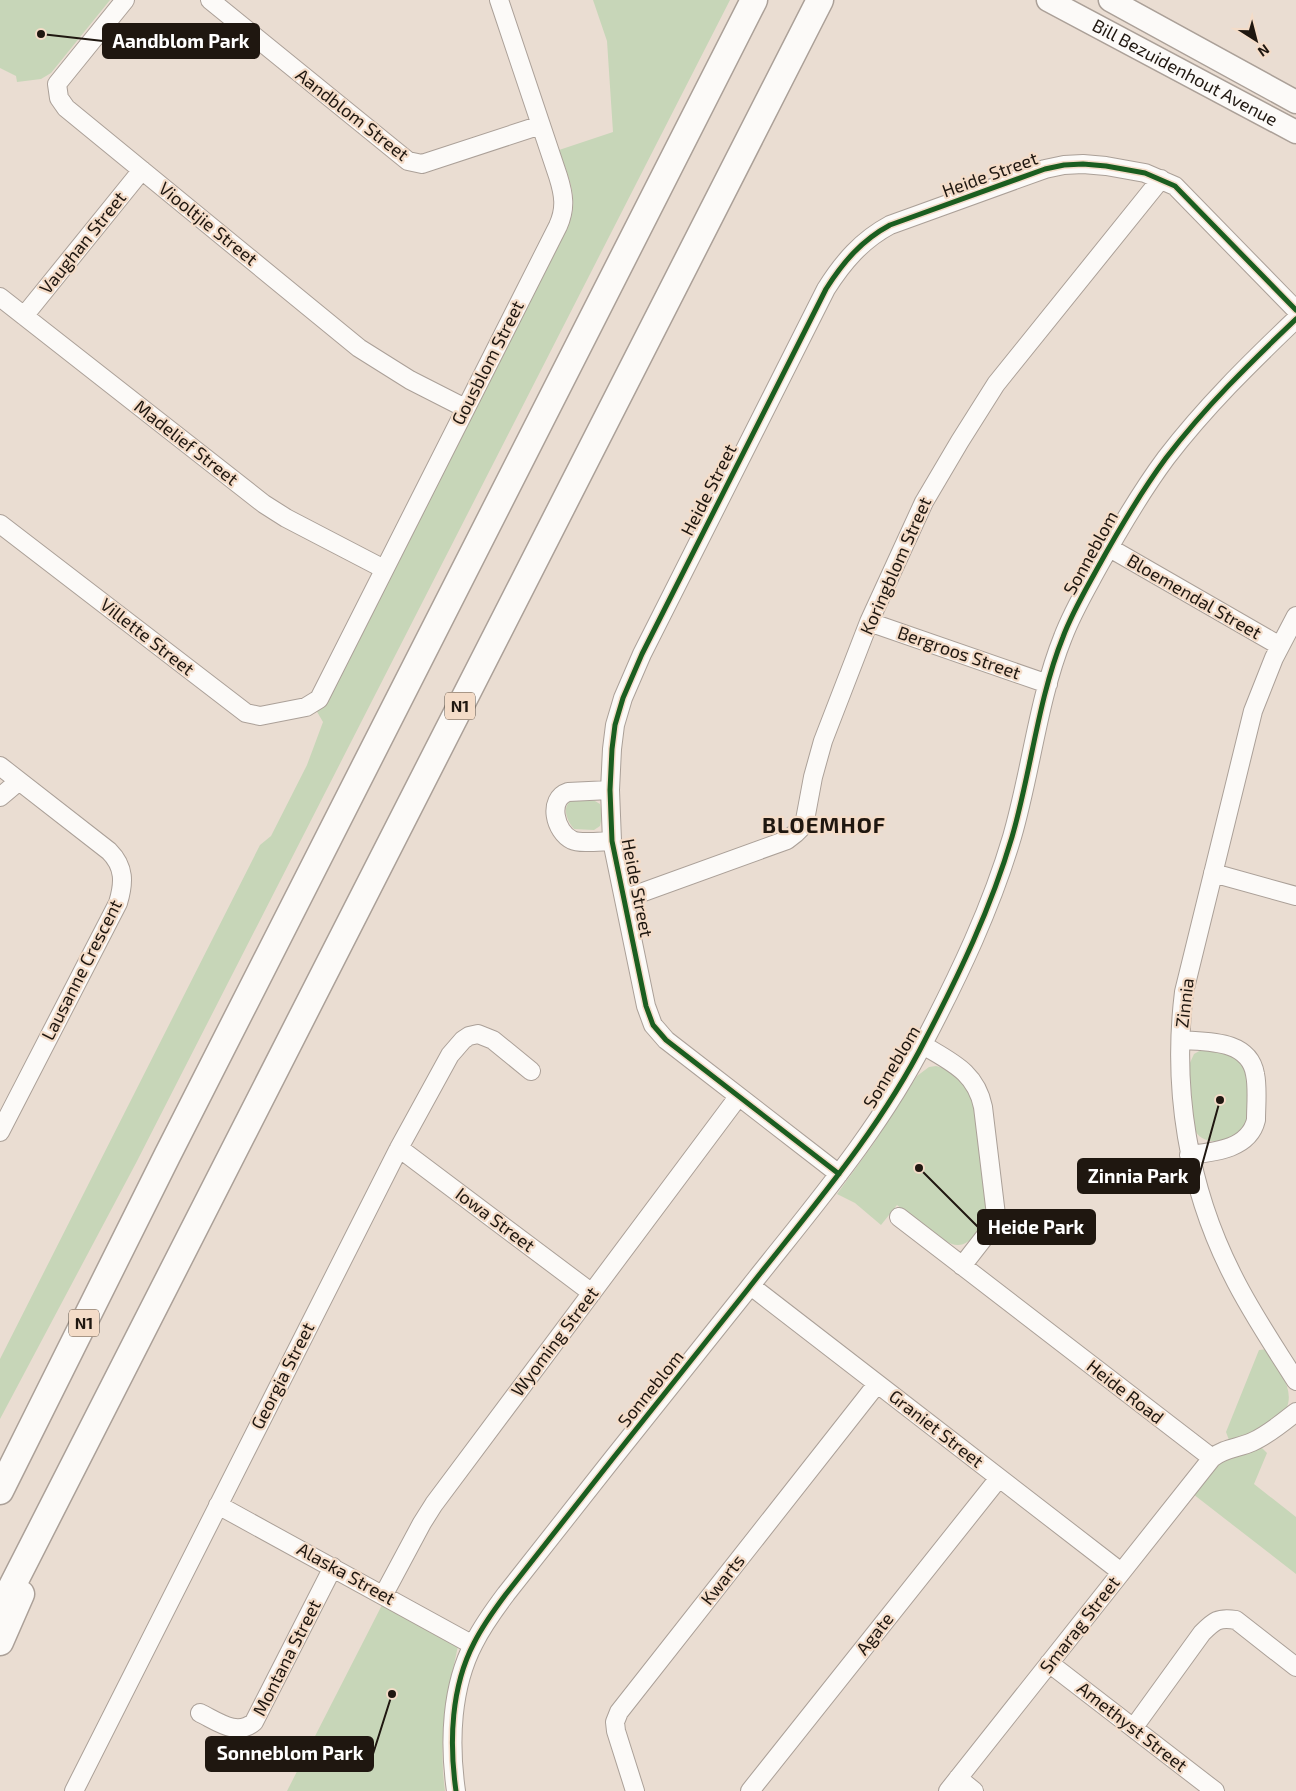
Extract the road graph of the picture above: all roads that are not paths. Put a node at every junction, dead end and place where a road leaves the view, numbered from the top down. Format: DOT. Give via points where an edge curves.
graph roads {
  1 [pos="125,0"];
  2 [pos="210,0"];
  3 [pos="499,0"];
  4 [pos="754,0"];
  5 [pos="820,0"];
  6 [pos="1048,0"];
  7 [pos="1110,0"];
  8 [pos="1296,102"];
  9 [pos="541,125"];
  10 [pos="1296,132"];
  11 [pos="142,170"];
  12 [pos="1161,179"];
  13 [pos="0,297"];
  14 [pos="1296,310"];
  15 [pos="24,316"];
  16 [pos="1296,319"];
  17 [pos="465,408"];
  18 [pos="0,524"];
  19 [pos="1108,548"];
  20 [pos="384,569"];
  21 [pos="1296,616"];
  22 [pos="869,622"];
  23 [pos="1280,646"];
  24 [pos="1048,684"];
  25 [pos="306,707"];
  26 [pos="0,766"];
  27 [pos="19,781"];
  28 [pos="610,790"];
  29 [pos="0,797"];
  30 [pos="612,841"];
  31 [pos="1213,873"];
  32 [pos="1296,896"];
  33 [pos="624,899"];
  34 [pos="1181,1040"];
  35 [pos="923,1045"];
  36 [pos="531,1071"];
  37 [pos="738,1096"];
  38 [pos="0,1132"];
  39 [pos="399,1148"];
  40 [pos="1189,1155"];
  41 [pos="167,1156"];
  42 [pos="839,1174"];
  43 [pos="899,1217"];
  44 [pos="962,1266"];
  45 [pos="751,1286"];
  46 [pos="592,1293"];
  47 [pos="1296,1381"];
  48 [pos="877,1384"];
  49 [pos="1296,1412"];
  50 [pos="100,1413"];
  51 [pos="0,1449"];
  52 [pos="1212,1458"];
  53 [pos="999,1478"];
  54 [pos="0,1490"];
  55 [pos="218,1505"];
  56 [pos="333,1568"];
  57 [pos="1121,1572"];
  58 [pos="384,1594"];
  59 [pos="0,1610"];
  60 [pos="0,1642"];
  61 [pos="473,1645"];
  62 [pos="1049,1663"];
  63 [pos="1296,1667"];
  64 [pos="200,1713"];
  65 [pos="1134,1728"];
  66 [pos="953,1785"];
  67 [pos="74,1791"];
  68 [pos="456,1791"];
  69 [pos="635,1791"];
  70 [pos="750,1791"];
  71 [pos="974,1791"];
  72 [pos="1215,1791"];
  1 -- 11 [label="street, Viooltjie Street" via="57,84 57,92 66,108"];
  2 -- 9 [label="street, Aandblom Street" via="408,161 422,164"];
  3 -- 9 [label="street, Gousblom Street"];
  4 -- 41 [label="highway, N1"];
  5 -- 50 [label="highway, N1"];
  6 -- 10 [label="main road, Bill Bezuidenhout Avenue"];
  7 -- 8 [label="main road, Bill Bezuidenhout Avenue"];
  9 -- 17 [label="street, Gousblom Street" via="564,196 564,210"];
  11 -- 15 [label="street, Vaughan Street"];
  11 -- 17 [label="street, Viooltjie Street" via="366,353"];
  12 -- 14 [label="street, Heide Street" via="1183,192"];
  12 -- 22 [label="street, Koringblom Street" via="996,384 924,502"];
  12 -- 28 [label="street, Heide Street" via="1129,170 1083,164 1045,169 890,226 854,251 826,289 642,654 615,725"];
  13 -- 15 [label="street, Madelief Street"];
  15 -- 20 [label="street, Madelief Street" via="264,504"];
  16 -- 19 [label="street, Sonneblom" via="1240,372 1182,438 1148,484"];
  17 -- 20 [label="street, Gousblom Street"];
  18 -- 25 [label="street, Villette Street" via="246,713 260,716"];
  19 -- 23 [label="street, Bloemendal Street"];
  19 -- 24 [label="street, Sonneblom" via="1063,637"];
  20 -- 25 [label="street, Gousblom Street" via="319,699"];
  21 -- 23 [label="street, Zinnia"];
  22 -- 24 [label="street, Bergroos Street"];
  22 -- 33 [label="street, Koringblom Street" via="823,740 805,820 798,830 787,840"];
  23 -- 31 [label="street, Zinnia" via="1253,711"];
  24 -- 35 [label="street, Sonneblom" via="1019,810 997,882 972,946"];
  26 -- 27 [label="street, Lausanne Crescent"];
  27 -- 29 [label="street"];
  27 -- 38 [label="street, Lausanne Crescent" via="115,857 120,864 122,889 118,903"];
  28 -- 30 [label="street, Heide Street"];
  28 -- 30 [label="street" via="568,792 562,794 555,805 562,829 573,841"];
  30 -- 33 [label="street, Heide Street"];
  31 -- 32 [label="street"];
  31 -- 34 [label="street, Zinnia" via="1184,992"];
  33 -- 37 [label="street, Heide Street" via="646,1006 653,1024 666,1040"];
  34 -- 40 [label="street, Zinnia" via="1184,1125"];
  34 -- 40 [label="street" via="1230,1046 1248,1058 1255,1073 1256,1120 1248,1136 1231,1147"];
  35 -- 42 [label="street, Sonneblom"];
  35 -- 44 [label="street" via="969,1076 983,1107 996,1215 990,1230"];
  36 -- 39 [label="street, Georgia Street" via="493,1040 478,1034 463,1040 450,1055"];
  37 -- 42 [label="street, Heide Street"];
  37 -- 46 [label="street, Wyoming Street"];
  39 -- 46 [label="street, Iowa Street"];
  39 -- 55 [label="street, Georgia Street"];
  40 -- 47 [label="street, Zinnia" via="1210,1223 1231,1272"];
  41 -- 51 [label="highway" via="114,1237"];
  41 -- 54 [label="highway, N1"];
  42 -- 45 [label="street, Sonneblom"];
  43 -- 44 [label="street, Heide Road"];
  44 -- 52 [label="street, Heide Road"];
  45 -- 48 [label="street, Graniet Street"];
  45 -- 61 [label="street, Sonneblom" via="506,1594"];
  46 -- 58 [label="street, Wyoming Street" via="434,1504"];
  48 -- 53 [label="street, Graniet Street"];
  48 -- 69 [label="street, Kwarts" via="619,1712 616,1731"];
  49 -- 52 [label="street" via="1253,1442 1224,1450"];
  50 -- 59 [label="highway, N1"];
  50 -- 60 [label="highway"];
  52 -- 57 [label="street, Smarag Street"];
  53 -- 57 [label="street, Graniet Street"];
  53 -- 70 [label="street, Agate"];
  55 -- 56 [label="street, Alaska Street"];
  55 -- 67 [label="street, Georgia Street"];
  56 -- 58 [label="street, Alaska Street"];
  56 -- 64 [label="street, Montana Street" via="254,1722 246,1727 232,1728"];
  57 -- 62 [label="street, Smarag Street"];
  58 -- 61 [label="street, Alaska Street"];
  61 -- 68 [label="street, Sonneblom" via="455,1707 452,1750"];
  62 -- 65 [label="street, Amethyst Street"];
  62 -- 66 [label="street, Smarag Street"];
  63 -- 65 [label="street" via="1236,1620 1223,1618 1212,1622"];
  65 -- 72 [label="street, Amethyst Street"];
  66 -- 71 [label="street"];
}
